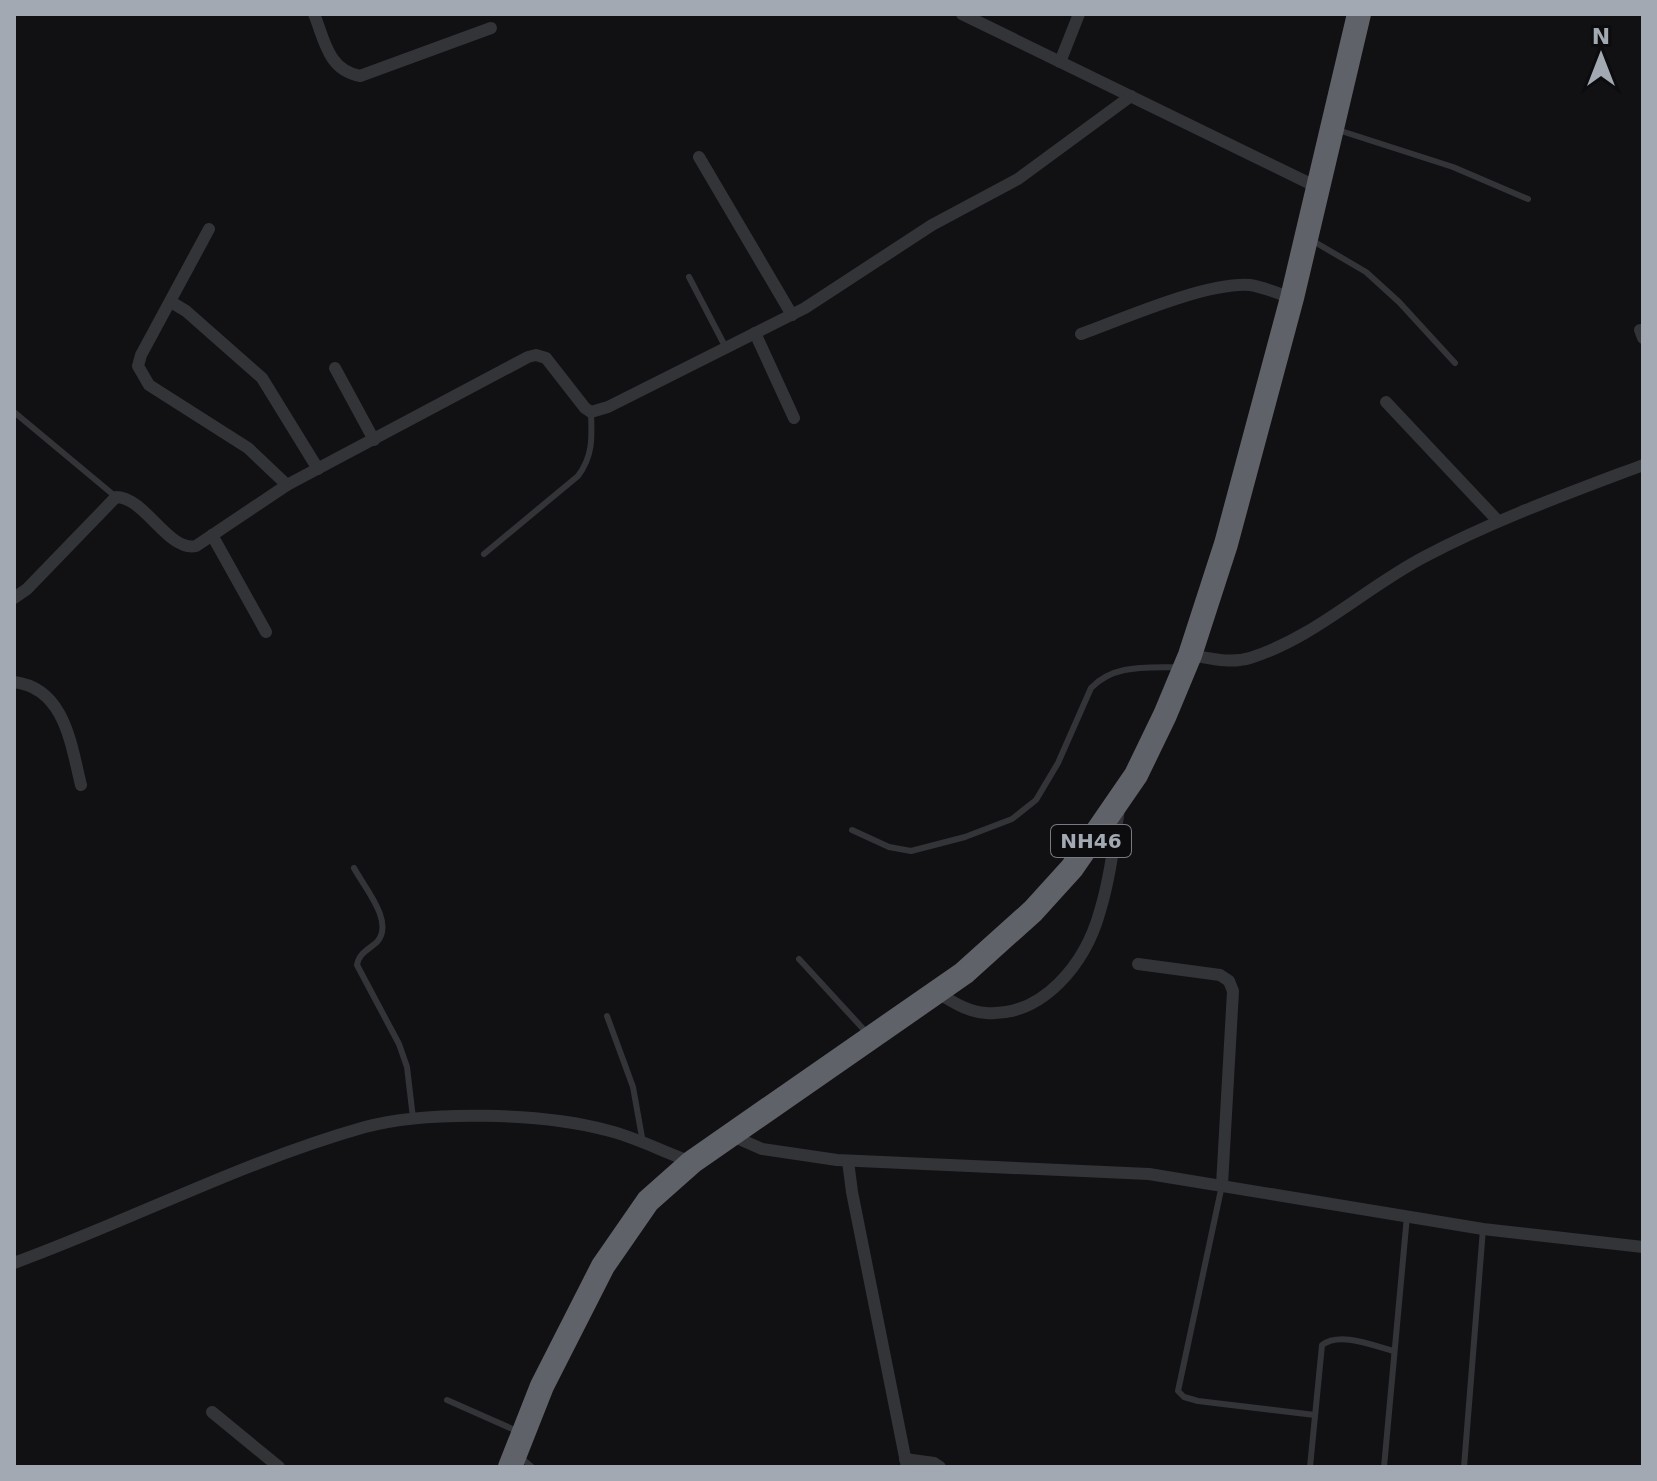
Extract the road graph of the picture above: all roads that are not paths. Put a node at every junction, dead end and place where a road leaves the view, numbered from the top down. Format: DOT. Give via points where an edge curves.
graph roads {
  1 [pos="314,14"];
  2 [pos="962,14"];
  3 [pos="1079,14"];
  4 [pos="1359,14"];
  5 [pos="491,28"];
  6 [pos="1060,62"];
  7 [pos="1131,96"];
  8 [pos="1330,128"];
  9 [pos="699,157"];
  10 [pos="1319,188"];
  11 [pos="1528,199"];
  12 [pos="209,229"];
  13 [pos="1307,237"];
  14 [pos="689,277"];
  15 [pos="1292,298"];
  16 [pos="171,302"];
  17 [pos="792,315"];
  18 [pos="755,333"];
  19 [pos="1081,334"];
  20 [pos="726,348"];
  21 [pos="1455,363"];
  22 [pos="335,368"];
  23 [pos="1386,402"];
  24 [pos="14,412"];
  25 [pos="591,412"];
  26 [pos="794,418"];
  27 [pos="374,440"];
  28 [pos="1643,465"];
  29 [pos="318,469"];
  30 [pos="287,485"];
  31 [pos="116,497"];
  32 [pos="1498,521"];
  33 [pos="212,535"];
  34 [pos="484,554"];
  35 [pos="14,598"];
  36 [pos="266,632"];
  37 [pos="1187,661"];
  38 [pos="14,682"];
  39 [pos="81,785"];
  40 [pos="1121,798"];
  41 [pos="852,830"];
  42 [pos="354,868"];
  43 [pos="799,959"];
  44 [pos="1138,964"];
  45 [pos="936,992"];
  46 [pos="607,1016"];
  47 [pos="870,1037"];
  48 [pos="413,1119"];
  49 [pos="730,1135"];
  50 [pos="643,1143"];
  51 [pos="848,1161"];
  52 [pos="692,1162"];
  53 [pos="1222,1185"];
  54 [pos="1407,1216"];
  55 [pos="1483,1229"];
  56 [pos="1643,1247"];
  57 [pos="14,1263"];
  58 [pos="1394,1351"];
  59 [pos="447,1400"];
  60 [pos="212,1412"];
  61 [pos="1315,1415"];
  62 [pos="520,1455"];
  63 [pos="906,1463"];
  64 [pos="279,1467"];
  65 [pos="940,1467"];
  66 [pos="1310,1467"];
  67 [pos="1384,1467"];
  68 [pos="1464,1467"];
  1 -- 5 [label="street" via="334,63 347,74 360,76"];
  2 -- 6 [label="street"];
  3 -- 6 [label="street"];
  4 -- 8 [label="highway, NH46"];
  6 -- 7 [label="street"];
  7 -- 10 [label="street"];
  7 -- 17 [label="street" via="1018,179 932,225"];
  8 -- 10 [label="highway, NH46"];
  8 -- 11 [label="lane" via="1453,167"];
  9 -- 17 [label="street"];
  10 -- 13 [label="highway, NH46"];
  12 -- 16 [label="street"];
  13 -- 15 [label="highway, NH46"];
  13 -- 21 [label="lane" via="1366,272"];
  14 -- 20 [label="lane"];
  15 -- 19 [label="street" via="1253,285 1228,285"];
  15 -- 37 [label="highway, NH46" via="1226,544"];
  16 -- 29 [label="street" via="262,378"];
  16 -- 30 [label="street" via="141,355 140,373 149,385 248,448"];
  17 -- 18 [label="street"];
  18 -- 20 [label="street"];
  18 -- 26 [label="street"];
  20 -- 25 [label="street"];
  22 -- 27 [label="street"];
  23 -- 32 [label="street"];
  24 -- 31 [label="lane"];
  25 -- 27 [label="street" via="546,358 536,355"];
  25 -- 34 [label="lane" via="592,446 578,476"];
  27 -- 29 [label="street"];
  28 -- 32 [label="street"];
  29 -- 30 [label="street"];
  30 -- 33 [label="street"];
  31 -- 33 [label="street" via="128,499 182,546 196,546"];
  31 -- 35 [label="street"];
  32 -- 37 [label="street" via="1421,558 1283,644 1248,659"];
  33 -- 36 [label="street"];
  37 -- 40 [label="highway, NH46"];
  37 -- 41 [label="lane" via="1123,669 1100,679 1036,800 1012,819 911,851"];
  38 -- 39 [label="street" via="26,683 60,710"];
  40 -- 45 [label="highway, NH46" via="1072,868 1033,911"];
  40 -- 45 [label="street" via="1100,914 1081,957 1061,982 1034,1003 1006,1012 964,1008"];
  42 -- 48 [label="lane" via="381,916 383,932 357,965 399,1044"];
  43 -- 47 [label="lane"];
  44 -- 53 [label="street" via="1220,975 1233,991"];
  45 -- 47 [label="highway, NH46"];
  46 -- 50 [label="lane" via="633,1087"];
  47 -- 49 [label="highway, NH46"];
  48 -- 50 [label="street" via="527,1118 606,1130"];
  48 -- 57 [label="street" via="366,1127 218,1178"];
  49 -- 51 [label="street" via="762,1149"];
  49 -- 52 [label="highway, NH46"];
  50 -- 52 [label="street"];
  51 -- 53 [label="street" via="1149,1174"];
  51 -- 63 [label="street"];
  52 -- 62 [label="highway, NH46" via="648,1201 603,1266 542,1386"];
  53 -- 54 [label="street"];
  53 -- 61 [label="lane" via="1178,1391 1198,1401"];
  54 -- 55 [label="street"];
  54 -- 58 [label="lane"];
  55 -- 56 [label="street"];
  55 -- 68 [label="lane"];
  58 -- 61 [label="lane" via="1340,1339 1322,1345"];
  58 -- 67 [label="lane"];
  59 -- 62 [label="lane"];
  60 -- 64 [label="street"];
  61 -- 66 [label="lane"];
  63 -- 65 [label="street"];
}
